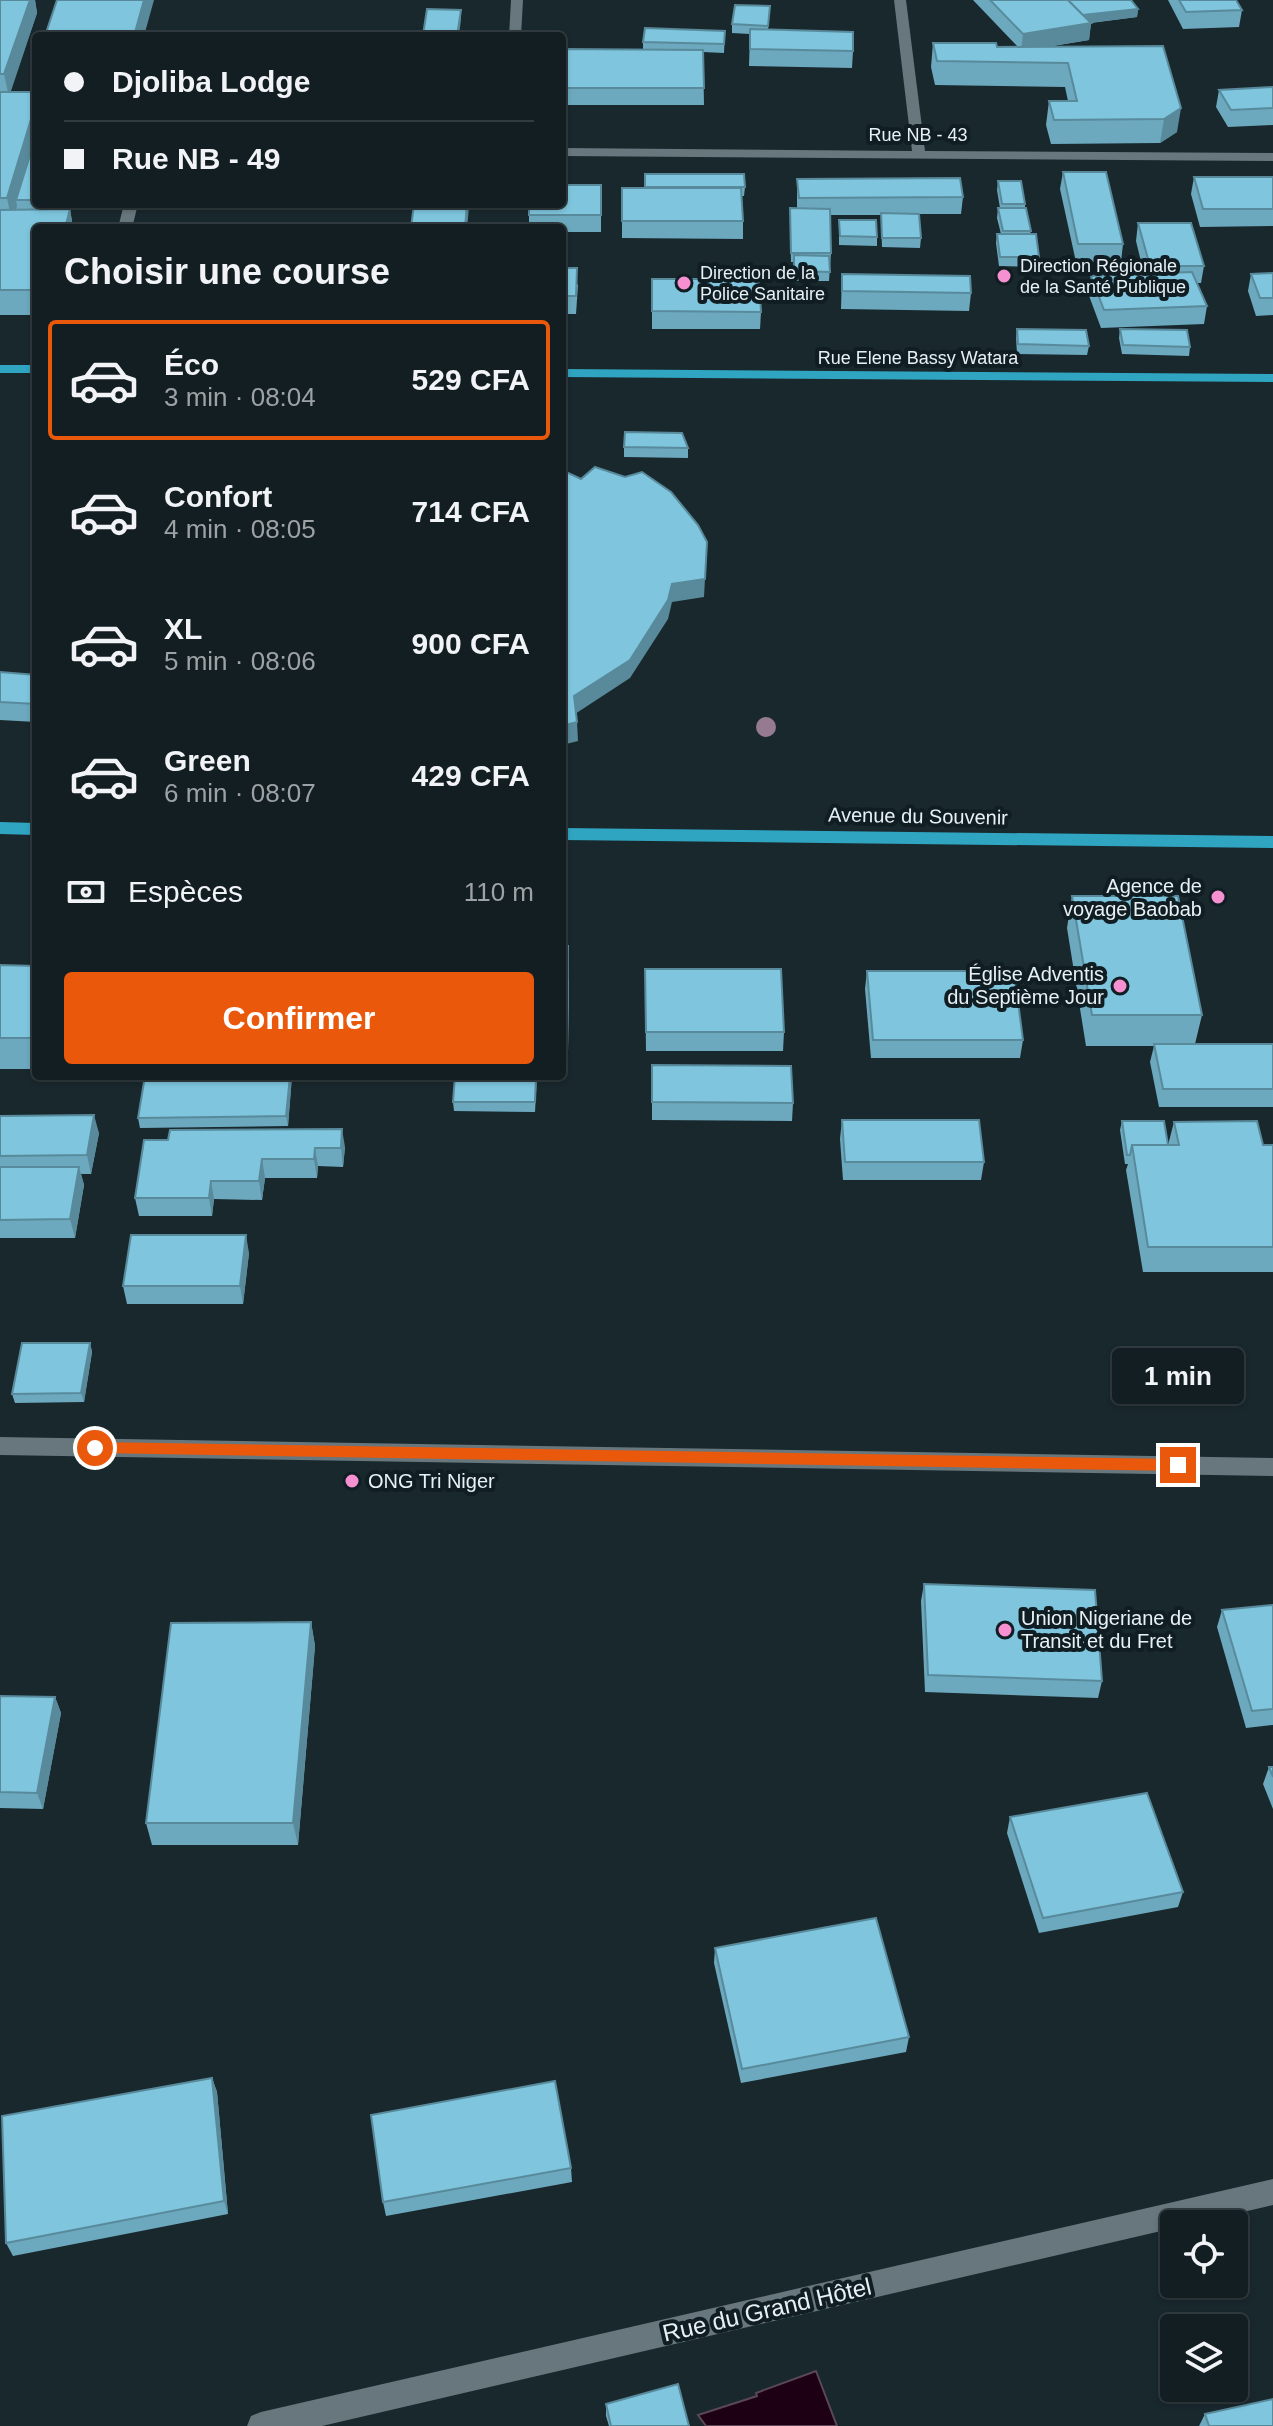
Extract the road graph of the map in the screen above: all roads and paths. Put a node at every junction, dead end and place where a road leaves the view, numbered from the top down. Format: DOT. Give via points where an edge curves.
graph roads {
  1 [pos="517,0"];
  2 [pos="900,0"];
  3 [pos="515,32"];
  4 [pos="566,152"];
  5 [pos="919,153"];
  6 [pos="1273,157"];
  7 [pos="0,369"];
  8 [pos="32,369"];
  9 [pos="566,373"];
  10 [pos="1273,378"];
  11 [pos="0,828"];
  12 [pos="32,829"];
  13 [pos="566,834"];
  14 [pos="1273,842"];
  15 [pos="0,1446"];
  16 [pos="1273,1467"];
  17 [pos="1273,2192"];
  18 [pos="261,2426"];
  1 -- 3 [label="street"];
  2 -- 5 [label="street"];
  4 -- 5 [label="street, Rue NB - 43"];
  5 -- 6 [label="street, Rue NB - 43"];
  7 -- 8 [label="main road"];
  9 -- 10 [label="main road, Rue Elene Bassy Watara"];
  11 -- 12 [label="main road"];
  13 -- 14 [label="main road, Avenue du Souvenir"];
  15 -- 16 [label="street"];
  17 -- 18 [label="street, Rue du Grand Hôtel"];
}
